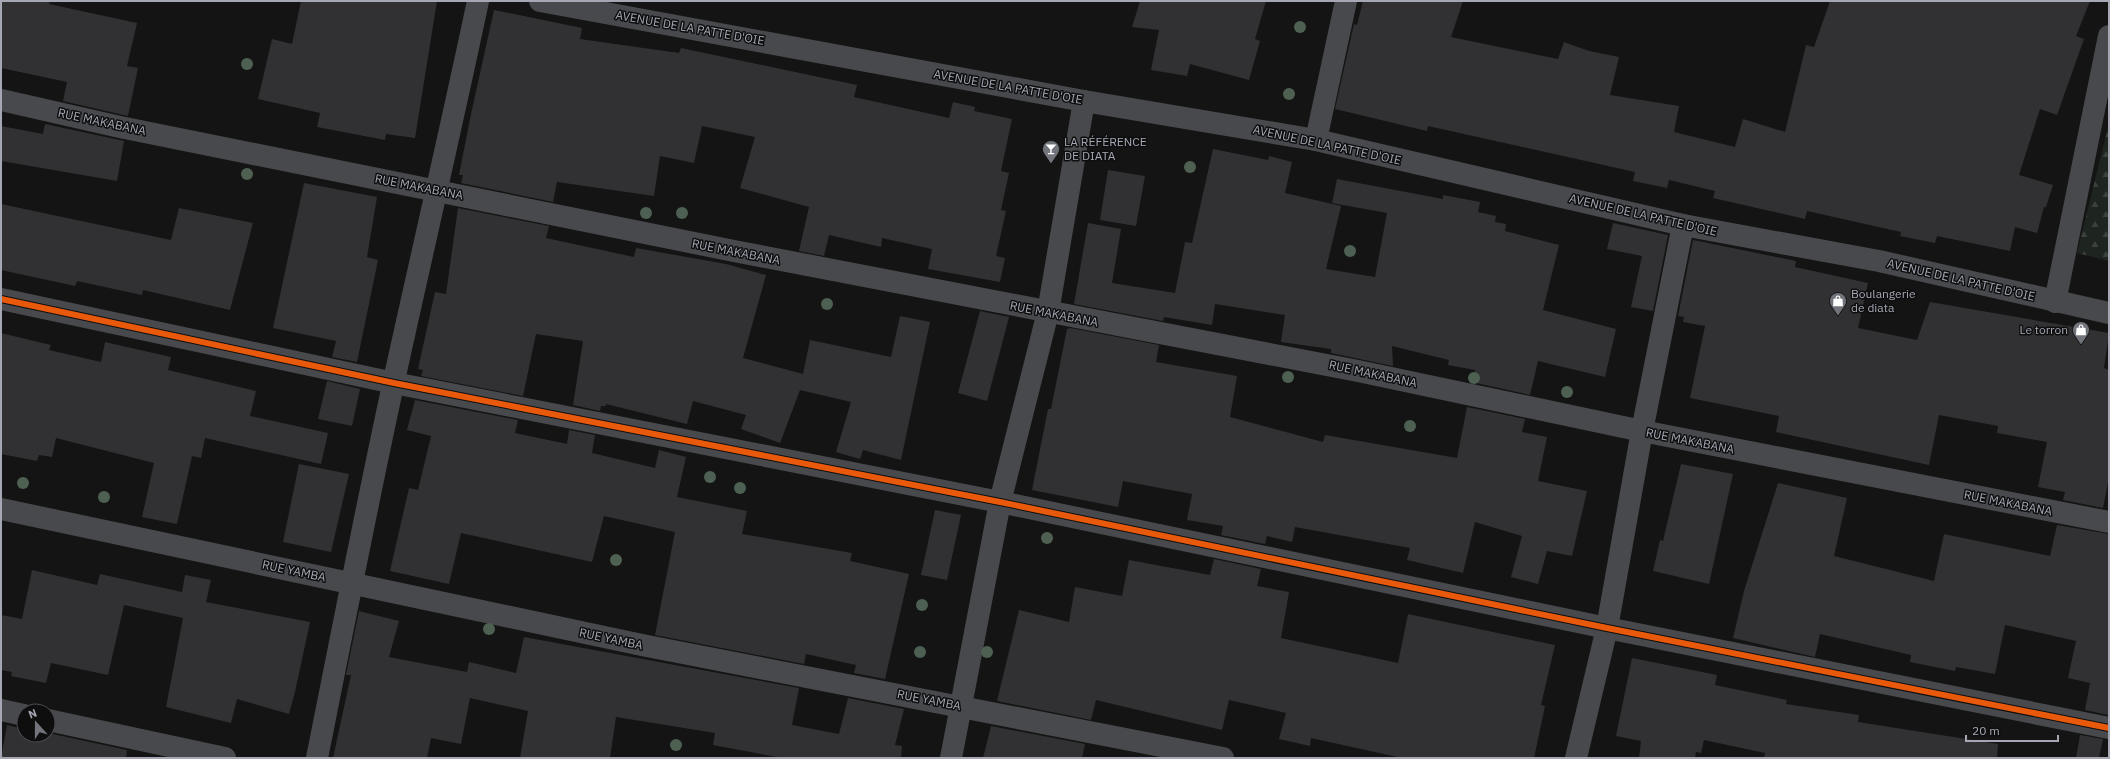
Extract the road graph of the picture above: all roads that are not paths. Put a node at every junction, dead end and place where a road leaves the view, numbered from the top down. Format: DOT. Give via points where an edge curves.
graph roads {
  1 [pos="478,1"];
  2 [pos="540,1"];
  3 [pos="1346,1"];
  4 [pos="2109,36"];
  5 [pos="1,100"];
  6 [pos="1084,101"];
  7 [pos="1316,140"];
  8 [pos="438,190"];
  9 [pos="1682,225"];
  10 [pos="1,299"];
  11 [pos="2055,302"];
  12 [pos="1048,312"];
  13 [pos="2109,313"];
  14 [pos="394,383"];
  15 [pos="1642,431"];
  16 [pos="1000,502"];
  17 [pos="1,509"];
  18 [pos="2109,522"];
  19 [pos="351,583"];
  20 [pos="1607,628"];
  21 [pos="962,707"];
  22 [pos="1,710"];
  23 [pos="16,713"];
  24 [pos="56,722"];
  25 [pos="2109,728"];
  26 [pos="225,758"];
  27 [pos="317,758"];
  28 [pos="952,758"];
  29 [pos="1223,758"];
  30 [pos="1576,758"];
  1 -- 8 [label="street"];
  2 -- 6 [label="street, AVENUE DE LA PATTE D'OIE"];
  3 -- 7 [label="street"];
  4 -- 11 [label="street"];
  5 -- 8 [label="street, RUE MAKABANA" via="120,127"];
  6 -- 7 [label="street, AVENUE DE LA PATTE D'OIE"];
  6 -- 12 [label="street"];
  7 -- 9 [label="street, AVENUE DE LA PATTE D'OIE"];
  8 -- 12 [label="street, RUE MAKABANA" via="742,253"];
  8 -- 14 [label="street"];
  9 -- 11 [label="street, AVENUE DE LA PATTE D'OIE" via="1879,261"];
  9 -- 15 [label="street"];
  10 -- 14 [label="street"];
  11 -- 13 [label="street, AVENUE DE LA PATTE D'OIE"];
  12 -- 15 [label="street, RUE MAKABANA" via="1358,371"];
  12 -- 16 [label="street"];
  14 -- 16 [label="street"];
  14 -- 19 [label="street"];
  15 -- 18 [label="street, RUE MAKABANA"];
  15 -- 20 [label="street"];
  16 -- 20 [label="street"];
  16 -- 21 [label="street"];
  17 -- 19 [label="street, RUE YAMBA"];
  19 -- 21 [label="street, RUE YAMBA" via="642,645"];
  19 -- 27 [label="street"];
  20 -- 25 [label="street"];
  20 -- 30 [label="street"];
  21 -- 28 [label="street"];
  21 -- 29 [label="street, RUE YAMBA"];
  22 -- 23 [label="street"];
  24 -- 26 [label="street"];
}
